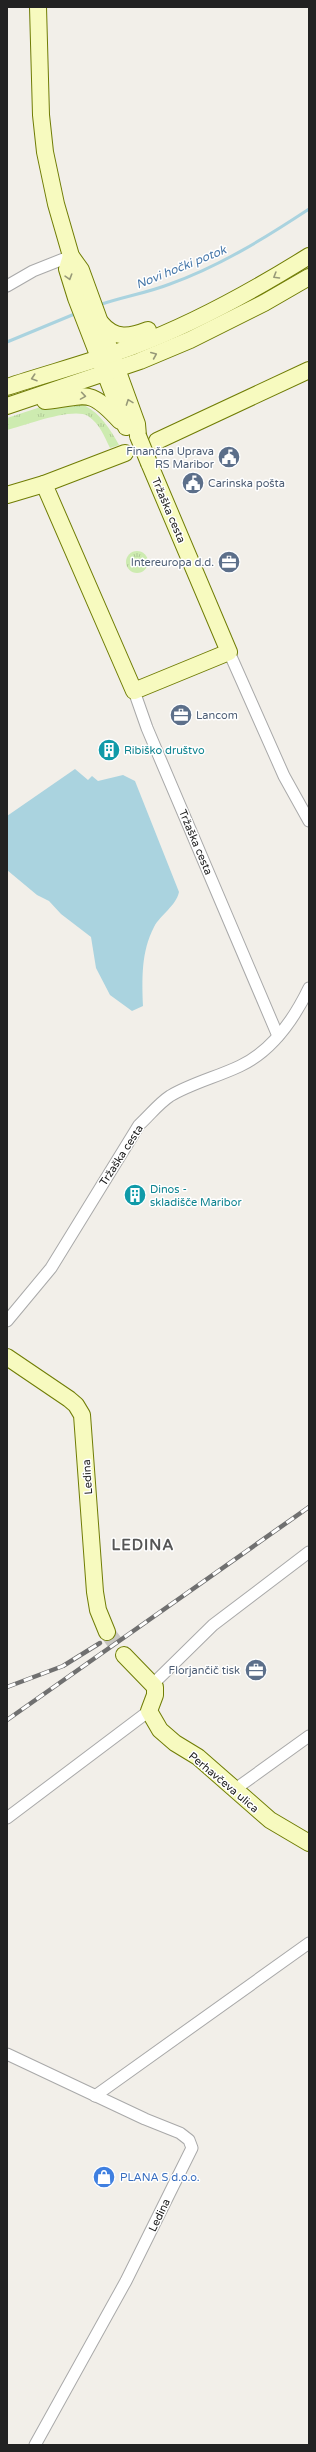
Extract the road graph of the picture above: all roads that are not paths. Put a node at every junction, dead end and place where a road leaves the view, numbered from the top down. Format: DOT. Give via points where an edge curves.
graph roads {
  1 [pos="38,7"];
  2 [pos="71,256"];
  3 [pos="309,256"];
  4 [pos="309,277"];
  5 [pos="7,286"];
  6 [pos="213,309"];
  7 [pos="93,323"];
  8 [pos="105,356"];
  9 [pos="309,370"];
  10 [pos="110,371"];
  11 [pos="7,387"];
  12 [pos="12,404"];
  13 [pos="132,432"];
  14 [pos="157,440"];
  15 [pos="125,453"];
  16 [pos="44,484"];
  17 [pos="7,495"];
  18 [pos="229,652"];
  19 [pos="134,691"];
  20 [pos="309,821"];
  21 [pos="309,988"];
  22 [pos="278,1036"];
  23 [pos="7,1321"];
  24 [pos="7,1357"];
  25 [pos="309,1552"];
  26 [pos="107,1632"];
  27 [pos="124,1655"];
  28 [pos="154,1683"];
  29 [pos="149,1711"];
  30 [pos="309,1736"];
  31 [pos="234,1790"];
  32 [pos="7,1818"];
  33 [pos="309,1843"];
  34 [pos="309,1943"];
  35 [pos="7,2054"];
  36 [pos="95,2096"];
  37 [pos="35,2445"];
  1 -- 2 [label="street" via="39,78 45,152"];
  2 -- 5 [label="street" via="33,271"];
  2 -- 7 [label="street" via="67,269 83,295"];
  3 -- 6 [label="street, one-way" via="270,280"];
  10 -- 4 [label="street, one-way" via="216,328"];
  6 -- 7 [label="street" via="193,310 131,336 117,336"];
  6 -- 8 [label="street" via="162,334"];
  7 -- 8 [label="street"];
  8 -- 10 [label="street"];
  8 -- 11 [label="street, one-way"];
  9 -- 14 [label="street"];
  10 -- 12 [label="street"];
  10 -- 13 [label="street" via="137,424"];
  12 -- 13 [label="street, one-way" via="79,395 89,396 106,406"];
  13 -- 18 [label="street, Tržaška cesta, bridge" via="149,463"];
  15 -- 16 [label="street"];
  16 -- 17 [label="street"];
  16 -- 19 [label="street, Tržaška cesta"];
  18 -- 19 [label="street"];
  18 -- 20 [label="street, Tržaška cesta" via="284,776"];
  19 -- 22 [label="street, Tržaška cesta" via="147,728"];
  21 -- 22 [label="street, Tržaška cesta"];
  22 -- 23 [label="street, Tržaška cesta" via="260,1054 241,1066 197,1082 157,1106 130,1137 50,1268"];
  24 -- 26 [label="street, Ledina" via="69,1399 82,1415 95,1592"];
  25 -- 28 [label="street" via="213,1625"];
  27 -- 28 [label="street"];
  28 -- 29 [label="street" via="155,1695"];
  29 -- 31 [label="street, Perhavčeva ulica" via="160,1730 174,1743 198,1757"];
  29 -- 32 [label="street"];
  30 -- 31 [label="street"];
  31 -- 33 [label="street, Perhavčeva ulica" via="270,1820"];
  34 -- 36 [label="street"];
  35 -- 36 [label="street, Ledina"];
  36 -- 37 [label="street, Ledina" via="180,2133 189,2140 192,2148 126,2281"];
}
